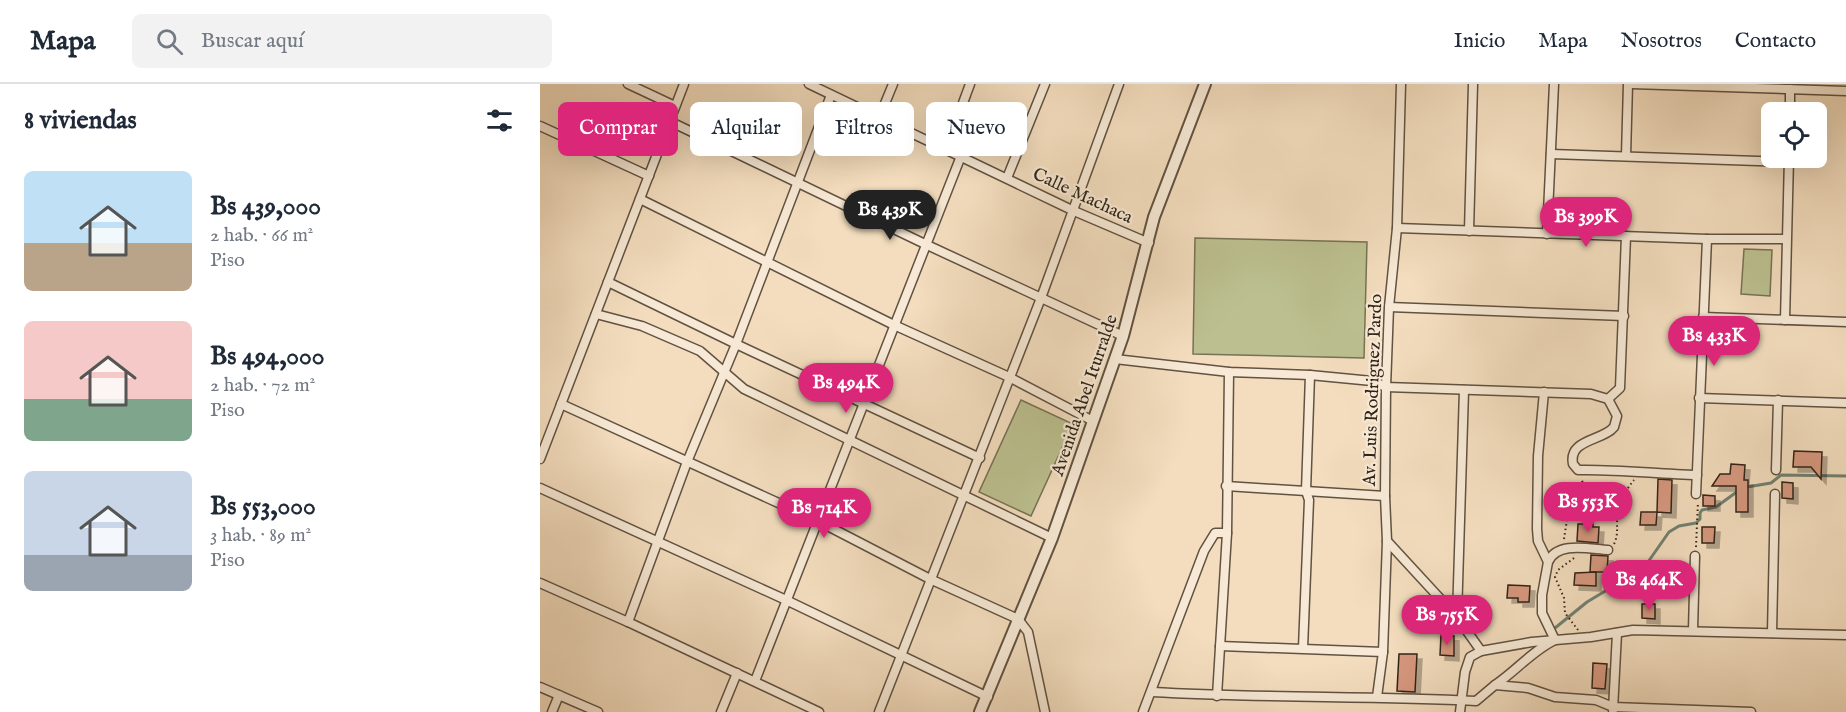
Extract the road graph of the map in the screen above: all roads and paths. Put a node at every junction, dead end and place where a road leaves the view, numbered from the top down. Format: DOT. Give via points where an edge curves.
graph roads {
  1 [pos="628,84"];
  2 [pos="684,84"];
  3 [pos="809,84"];
  4 [pos="893,84"];
  5 [pos="970,84"];
  6 [pos="1045,84"];
  7 [pos="1119,84"];
  8 [pos="1205,84"];
  9 [pos="1401,84"];
  10 [pos="1473,84"];
  11 [pos="1554,84"];
  12 [pos="1630,84"];
  13 [pos="1790,89"];
  14 [pos="1846,91"];
  15 [pos="831,95"];
  16 [pos="666,102"];
  17 [pos="677,102"];
  18 [pos="846,102"];
  19 [pos="886,102"];
  20 [pos="963,102"];
  21 [pos="1790,102"];
  22 [pos="678,125"];
  23 [pos="540,126"];
  24 [pos="1551,154"];
  25 [pos="656,156"];
  26 [pos="961,156"];
  27 [pos="1626,156"];
  28 [pos="1761,159"];
  29 [pos="1789,168"];
  30 [pos="649,177"];
  31 [pos="1007,178"];
  32 [pos="797,181"];
  33 [pos="640,199"];
  34 [pos="1074,211"];
  35 [pos="1397,228"];
  36 [pos="1469,231"];
  37 [pos="1546,234"];
  38 [pos="1626,236"];
  39 [pos="1707,239"];
  40 [pos="1786,239"];
  41 [pos="1149,243"];
  42 [pos="925,244"];
  43 [pos="766,261"];
  44 [pos="608,282"];
  45 [pos="1041,298"];
  46 [pos="1389,307"];
  47 [pos="596,314"];
  48 [pos="1624,315"];
  49 [pos="1703,317"];
  50 [pos="1785,320"];
  51 [pos="1846,322"];
  52 [pos="894,325"];
  53 [pos="1123,336"];
  54 [pos="736,344"];
  55 [pos="1115,359"];
  56 [pos="1229,372"];
  57 [pos="724,373"];
  58 [pos="1310,375"];
  59 [pos="1009,377"];
  60 [pos="1386,387"];
  61 [pos="1464,390"];
  62 [pos="1544,392"];
  63 [pos="1699,398"];
  64 [pos="1608,399"];
  65 [pos="1778,400"];
  66 [pos="864,403"];
  67 [pos="1846,403"];
  68 [pos="561,405"];
  69 [pos="1093,421"];
  70 [pos="850,441"];
  71 [pos="980,458"];
  72 [pos="540,459"];
  73 [pos="687,462"];
  74 [pos="1586,469"];
  75 [pos="1776,470"];
  76 [pos="1642,473"];
  77 [pos="1697,475"];
  78 [pos="1226,486"];
  79 [pos="540,488"];
  80 [pos="1306,491"];
  81 [pos="1696,494"];
  82 [pos="1775,494"];
  83 [pos="963,495"];
  84 [pos="1385,496"];
  85 [pos="818,521"];
  86 [pos="1227,533"];
  87 [pos="1052,538"];
  88 [pos="1388,541"];
  89 [pos="658,542"];
  90 [pos="1559,550"];
  91 [pos="1608,550"];
  92 [pos="1577,556"];
  93 [pos="1695,556"];
  94 [pos="1548,562"];
  95 [pos="930,579"];
  96 [pos="540,583"];
  97 [pos="786,600"];
  98 [pos="1457,617"];
  99 [pos="1018,619"];
  100 [pos="628,622"];
  101 [pos="1572,622"];
  102 [pos="1694,630"];
  103 [pos="1617,633"];
  104 [pos="1772,633"];
  105 [pos="1846,635"];
  106 [pos="1556,640"];
  107 [pos="1220,646"];
  108 [pos="1303,648"];
  109 [pos="1481,651"];
  110 [pos="1383,652"];
  111 [pos="900,657"];
  112 [pos="737,673"];
  113 [pos="755,681"];
  114 [pos="1495,685"];
  115 [pos="540,687"];
  116 [pos="1152,692"];
  117 [pos="559,695"];
  118 [pos="1217,696"];
  119 [pos="988,697"];
  120 [pos="1377,697"];
  121 [pos="1461,700"];
  122 [pos="1476,700"];
  123 [pos="1613,710"];
  124 [pos="552,712"];
  125 [pos="598,712"];
  126 [pos="721,712"];
  127 [pos="819,712"];
  128 [pos="879,712"];
  129 [pos="980,712"];
  130 [pos="1045,712"];
  131 [pos="1143,712"];
  132 [pos="1460,712"];
  133 [pos="1476,712"];
  134 [pos="1751,712"];
  1 -- 16 [label="street"];
  2 -- 17 [label="street"];
  3 -- 15 [label="street, Calle Machaca"];
  4 -- 19 [label="street"];
  5 -- 20 [label="street"];
  6 -- 31 [label="street"];
  7 -- 34 [label="street"];
  8 -- 41 [label="street, Avenida Abel Iturralde" via="1154,217"];
  9 -- 35 [label="street, Av. Luis Rodriguez Pardo"];
  10 -- 36 [label="street"];
  11 -- 24 [label="street"];
  12 -- 13 [label="street"];
  12 -- 27 [label="street"];
  13 -- 14 [label="street"];
  13 -- 21 [label="street"];
  15 -- 18 [label="street, Calle Machaca"];
  15 -- 32 [label="street"];
  22 -- 32 [label="street"];
  23 -- 30 [label="street"];
  24 -- 27 [label="street"];
  24 -- 37 [label="street"];
  25 -- 30 [label="street"];
  26 -- 31 [label="street, Calle Machaca"];
  26 -- 42 [label="street"];
  27 -- 28 [label="street"];
  29 -- 40 [label="street"];
  30 -- 33 [label="street"];
  31 -- 34 [label="street, Calle Machaca"];
  32 -- 42 [label="street"];
  32 -- 43 [label="street"];
  33 -- 43 [label="street"];
  33 -- 44 [label="street"];
  34 -- 41 [label="street, Calle Machaca"];
  34 -- 45 [label="street"];
  35 -- 36 [label="street"];
  35 -- 46 [label="street, Av. Luis Rodriguez Pardo"];
  36 -- 37 [label="street"];
  37 -- 38 [label="street"];
  38 -- 39 [label="street"];
  38 -- 48 [label="street"];
  39 -- 40 [label="street"];
  39 -- 49 [label="street"];
  40 -- 50 [label="street"];
  41 -- 53 [label="street, Avenida Abel Iturralde"];
  42 -- 45 [label="street"];
  42 -- 52 [label="street"];
  43 -- 52 [label="street"];
  43 -- 54 [label="street"];
  44 -- 47 [label="street"];
  44 -- 54 [label="street"];
  45 -- 53 [label="street"];
  45 -- 59 [label="street"];
  46 -- 48 [label="street"];
  46 -- 60 [label="street, Av. Luis Rodriguez Pardo"];
  47 -- 57 [label="street" via="642,326 700,351"];
  47 -- 68 [label="street"];
  48 -- 64 [label="street" via="1620,388"];
  49 -- 50 [label="street"];
  49 -- 63 [label="street"];
  50 -- 51 [label="street"];
  52 -- 59 [label="street"];
  52 -- 66 [label="street"];
  53 -- 55 [label="street, Avenida Abel Iturralde"];
  54 -- 57 [label="street"];
  54 -- 66 [label="street"];
  55 -- 56 [label="street"];
  55 -- 69 [label="street, Avenida Abel Iturralde"];
  56 -- 58 [label="street"];
  56 -- 78 [label="street"];
  57 -- 70 [label="street" via="744,389"];
  57 -- 73 [label="street"];
  58 -- 60 [label="street" via="1372,381"];
  58 -- 80 [label="street"];
  59 -- 69 [label="street"];
  59 -- 71 [label="street"];
  60 -- 61 [label="street"];
  60 -- 84 [label="street, Av. Luis Rodriguez Pardo"];
  61 -- 62 [label="street"];
  61 -- 98 [label="street"];
  62 -- 64 [label="street" via="1591,394"];
  62 -- 94 [label="street" via="1537,515 1538,541"];
  63 -- 65 [label="street"];
  63 -- 77 [label="street"];
  64 -- 74 [label="street" via="1617,416 1614,427 1574,453 1574,465 1578,470"];
  65 -- 67 [label="street"];
  65 -- 75 [label="street"];
  66 -- 70 [label="street"];
  66 -- 71 [label="street"];
  68 -- 72 [label="street"];
  68 -- 73 [label="street"];
  69 -- 87 [label="street, Avenida Abel Iturralde"];
  70 -- 83 [label="street"];
  70 -- 85 [label="street"];
  71 -- 83 [label="street"];
  73 -- 85 [label="street"];
  73 -- 89 [label="street"];
  74 -- 76 [label="street"];
  74 -- 90 [label="path" via="1584,490 1567,512"];
  76 -- 77 [label="street"];
  76 -- 91 [label="path" via="1621,501 1617,537"];
  77 -- 81 [label="street"];
  78 -- 80 [label="street"];
  78 -- 86 [label="street"];
  79 -- 89 [label="street"];
  80 -- 84 [label="street"];
  80 -- 108 [label="street" via="1309,500"];
  81 -- 93 [label="path"];
  82 -- 104 [label="street"];
  83 -- 87 [label="street"];
  83 -- 95 [label="street"];
  84 -- 88 [label="street, Av. Luis Rodriguez Pardo"];
  85 -- 95 [label="street"];
  85 -- 97 [label="street"];
  86 -- 107 [label="street"];
  86 -- 116 [label="street" via="1215,533 1204,551"];
  87 -- 99 [label="street, Avenida Abel Iturralde"];
  88 -- 98 [label="street"];
  88 -- 110 [label="street, Av. Luis Rodriguez Pardo"];
  89 -- 97 [label="street"];
  89 -- 100 [label="street"];
  90 -- 91 [label="street"];
  90 -- 94 [label="street"];
  92 -- 101 [label="path" via="1564,564 1555,577 1564,598 1564,613"];
  93 -- 102 [label="street"];
  94 -- 106 [label="street" via="1541,604"];
  95 -- 99 [label="street"];
  95 -- 111 [label="street"];
  96 -- 100 [label="street"];
  97 -- 111 [label="street"];
  97 -- 113 [label="street"];
  98 -- 109 [label="street"];
  99 -- 119 [label="street, Avenida Abel Iturralde"];
  99 -- 130 [label="street" via="1028,633"];
  100 -- 112 [label="street"];
  102 -- 103 [label="street"];
  102 -- 104 [label="street"];
  103 -- 106 [label="street"];
  103 -- 123 [label="street"];
  104 -- 105 [label="street"];
  106 -- 109 [label="street"];
  106 -- 114 [label="street"];
  107 -- 108 [label="street"];
  107 -- 118 [label="street"];
  108 -- 110 [label="street"];
  109 -- 121 [label="street" via="1470,657"];
  110 -- 120 [label="street, Av. Luis Rodriguez Pardo"];
  111 -- 119 [label="street"];
  111 -- 128 [label="street"];
  112 -- 113 [label="street"];
  112 -- 126 [label="street"];
  113 -- 127 [label="street"];
  114 -- 122 [label="street"];
  114 -- 123 [label="street" via="1528,688 1555,697 1596,700"];
  115 -- 117 [label="street"];
  116 -- 118 [label="street"];
  116 -- 131 [label="street"];
  117 -- 124 [label="street"];
  117 -- 125 [label="street"];
  118 -- 120 [label="street"];
  119 -- 129 [label="street, Avenida Abel Iturralde"];
  120 -- 121 [label="street"];
  121 -- 122 [label="street"];
  121 -- 132 [label="street"];
  122 -- 133 [label="street"];
  123 -- 134 [label="street"];
}
